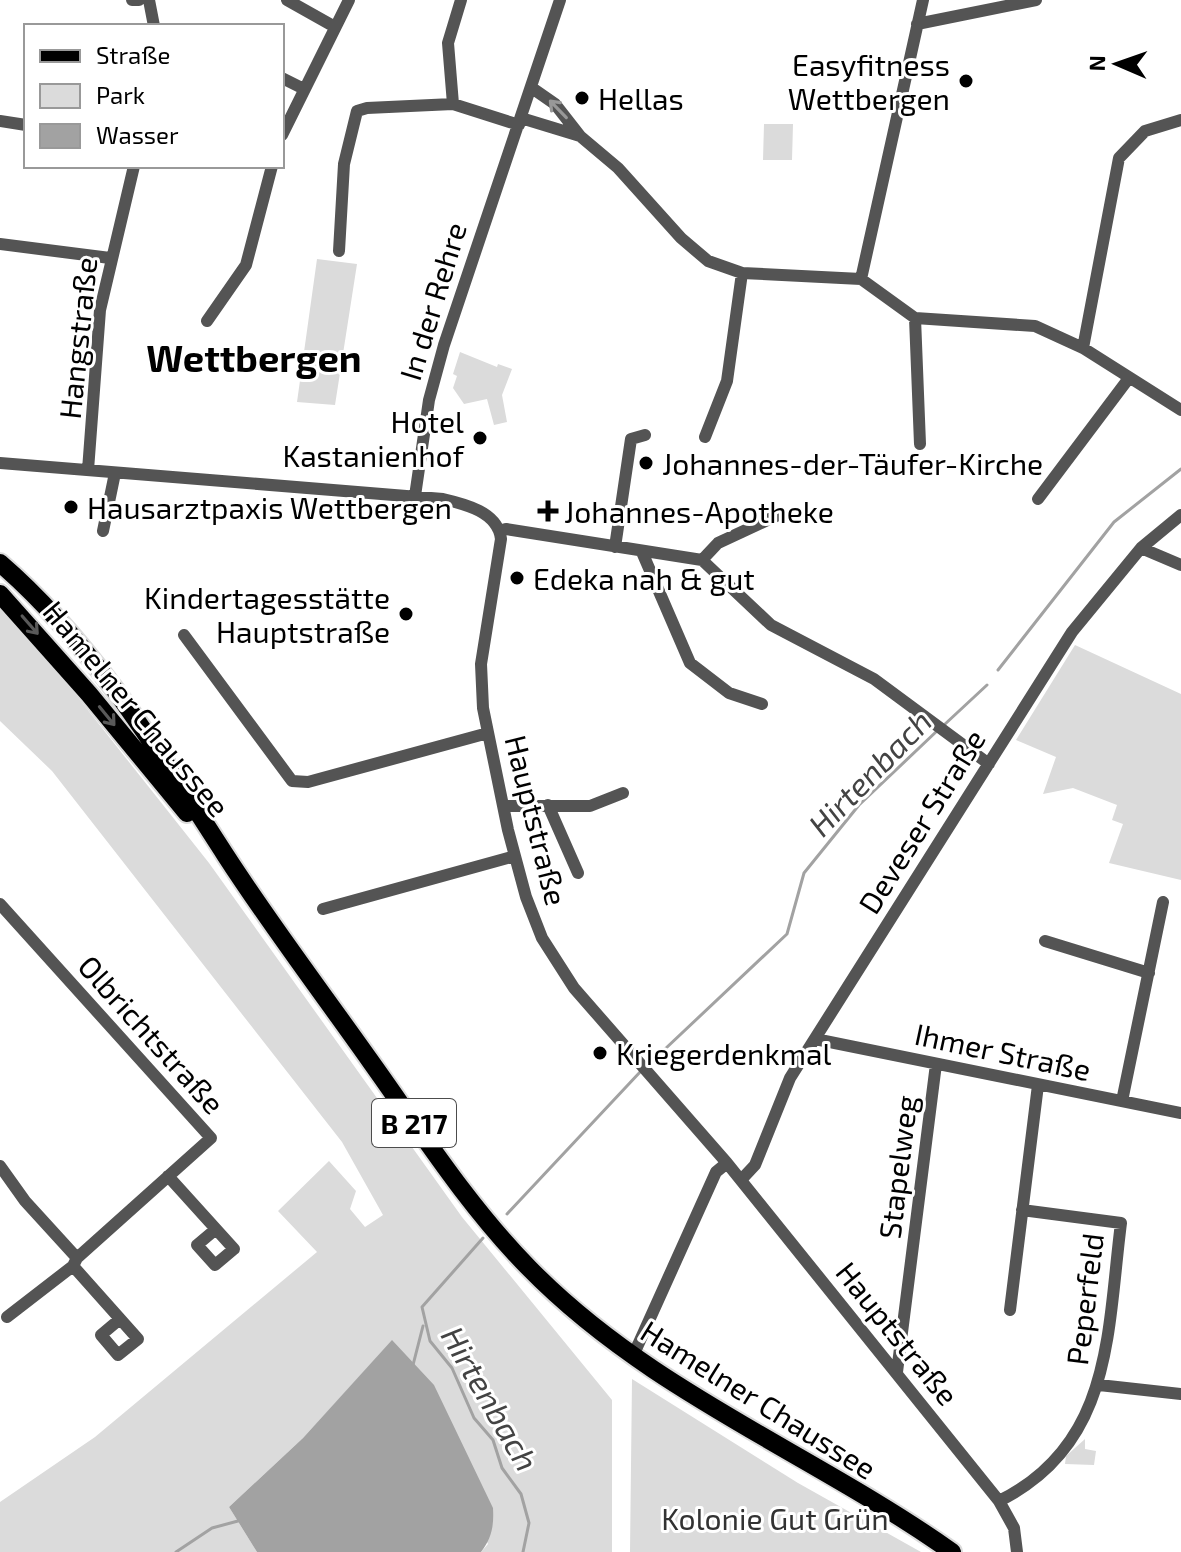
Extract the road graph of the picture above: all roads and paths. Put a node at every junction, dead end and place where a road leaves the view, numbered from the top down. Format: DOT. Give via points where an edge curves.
graph roads {
  1 [pos="132,0"];
  2 [pos="139,0"];
  3 [pos="149,0"];
  4 [pos="287,0"];
  5 [pos="349,0"];
  6 [pos="461,0"];
  7 [pos="560,0"];
  8 [pos="923,0"];
  9 [pos="1036,0"];
  10 [pos="154,24"];
  11 [pos="917,24"];
  12 [pos="335,27"];
  13 [pos="284,79"];
  14 [pos="302,88"];
  15 [pos="532,88"];
  16 [pos="453,104"];
  17 [pos="1181,120"];
  18 [pos="0,121"];
  19 [pos="520,122"];
  20 [pos="24,125"];
  21 [pos="284,130"];
  22 [pos="580,136"];
  23 [pos="133,168"];
  24 [pos="271,168"];
  25 [pos="0,244"];
  26 [pos="339,251"];
  27 [pos="110,258"];
  28 [pos="742,273"];
  29 [pos="861,279"];
  30 [pos="915,318"];
  31 [pos="207,321"];
  32 [pos="1083,348"];
  33 [pos="1129,378"];
  34 [pos="1181,410"];
  35 [pos="645,435"];
  36 [pos="705,437"];
  37 [pos="920,444"];
  38 [pos="0,463"];
  39 [pos="88,470"];
  40 [pos="115,473"];
  41 [pos="415,496"];
  42 [pos="1038,499"];
  43 [pos="1181,515"];
  44 [pos="776,516"];
  45 [pos="103,531"];
  46 [pos="500,531"];
  47 [pos="615,547"];
  48 [pos="1141,548"];
  49 [pos="642,552"];
  50 [pos="702,560"];
  51 [pos="0,563"];
  52 [pos="1181,565"];
  53 [pos="0,594"];
  54 [pos="184,635"];
  55 [pos="762,704"];
  56 [pos="488,733"];
  57 [pos="989,764"];
  58 [pos="623,793"];
  59 [pos="548,805"];
  60 [pos="503,806"];
  61 [pos="515,856"];
  62 [pos="228,860"];
  63 [pos="578,873"];
  64 [pos="1163,902"];
  65 [pos="0,904"];
  66 [pos="323,909"];
  67 [pos="1045,941"];
  68 [pos="1149,973"];
  69 [pos="815,1039"];
  70 [pos="936,1064"];
  71 [pos="1038,1085"];
  72 [pos="1122,1101"];
  73 [pos="1181,1113"];
  74 [pos="727,1163"];
  75 [pos="0,1166"];
  76 [pos="168,1176"];
  77 [pos="741,1180"];
  78 [pos="1022,1210"];
  79 [pos="216,1229"];
  80 [pos="75,1262"];
  81 [pos="1010,1310"];
  82 [pos="7,1317"];
  83 [pos="120,1319"];
  84 [pos="633,1356"];
  85 [pos="897,1372"];
  86 [pos="1099,1385"];
  87 [pos="1181,1394"];
  88 [pos="999,1501"];
  89 [pos="1014,1549"];
  90 [pos="952,1552"];
  1 -- 2 [label="street"];
  3 -- 10 [label="street"];
  4 -- 12 [label="street"];
  5 -- 12 [label="street"];
  6 -- 16 [label="street" via="448,43"];
  7 -- 15 [label="street, In der Rehre"];
  8 -- 11 [label="street"];
  9 -- 11 [label="street"];
  11 -- 29 [label="street"];
  12 -- 14 [label="street"];
  13 -- 14 [label="street"];
  14 -- 21 [label="street"];
  15 -- 19 [label="street, In der Rehre"];
  22 -- 15 [label="street, one-way" via="555,104"];
  16 -- 19 [label="street"];
  16 -- 26 [label="street" via="357,111 344,164"];
  17 -- 32 [label="street" via="1145,131 1119,158"];
  18 -- 20 [label="street"];
  19 -- 22 [label="street"];
  19 -- 41 [label="street, In der Rehre" via="429,400"];
  22 -- 28 [label="street" via="708,261"];
  23 -- 27 [label="street, Hangstraße"];
  24 -- 31 [label="street" via="246,265"];
  25 -- 27 [label="street"];
  27 -- 39 [label="street, Hangstraße" via="100,310"];
  28 -- 29 [label="street"];
  28 -- 36 [label="street" via="727,381"];
  29 -- 30 [label="street"];
  30 -- 32 [label="street" via="1035,326"];
  30 -- 37 [label="street"];
  32 -- 33 [label="street"];
  33 -- 34 [label="street"];
  33 -- 42 [label="street"];
  35 -- 47 [label="street" via="631,439"];
  38 -- 39 [label="street"];
  39 -- 40 [label="street"];
  40 -- 41 [label="street"];
  40 -- 45 [label="street"];
  41 -- 46 [label="street" via="486,514"];
  43 -- 48 [label="street, Deveser Straße"];
  44 -- 50 [label="street" via="718,543"];
  46 -- 47 [label="street"];
  46 -- 56 [label="street, Hauptstraße" via="481,664"];
  47 -- 49 [label="street"];
  48 -- 52 [label="street"];
  48 -- 57 [label="street, Deveser Straße" via="1080,620"];
  49 -- 50 [label="street"];
  49 -- 55 [label="street" via="690,663 729,693"];
  50 -- 57 [label="street" via="771,625 856,668"];
  51 -- 62 [label="main road, Hamelner Chaussee / B 217" via="123,702"];
  53 -- 62 [label="main road, Hamelner Chaussee / B 217, one-way"];
  54 -- 56 [label="street" via="292,781 308,782"];
  56 -- 60 [label="street, Hauptstraße"];
  57 -- 69 [label="street, Deveser Straße"];
  58 -- 59 [label="street" via="590,806"];
  59 -- 60 [label="street"];
  59 -- 63 [label="street"];
  60 -- 61 [label="street, Hauptstraße"];
  61 -- 66 [label="street"];
  61 -- 74 [label="street, Hauptstraße" via="542,938 574,988"];
  62 -- 84 [label="main road, Hamelner Chaussee / B 217" via="466,1196 528,1267"];
  64 -- 68 [label="street"];
  65 -- 76 [label="street, Olbrichtstraße" via="211,1138"];
  67 -- 68 [label="street"];
  68 -- 72 [label="street"];
  69 -- 70 [label="street, Ihmer Straße"];
  69 -- 77 [label="street, Deveser Straße" via="790,1078 755,1165"];
  70 -- 71 [label="street, Ihmer Straße"];
  70 -- 85 [label="street, Stapelweg"];
  71 -- 72 [label="street, Ihmer Straße"];
  71 -- 78 [label="street"];
  72 -- 73 [label="street, Ihmer Straße"];
  74 -- 77 [label="street, Hauptstraße"];
  74 -- 84 [label="street" via="716,1172"];
  75 -- 80 [label="street"];
  76 -- 79 [label="street"];
  76 -- 80 [label="street, Olbrichtstraße"];
  77 -- 85 [label="street, Hauptstraße"];
  78 -- 81 [label="street"];
  78 -- 86 [label="street, Peperfeld" via="1121,1223"];
  80 -- 82 [label="street, Olbrichtstraße"];
  80 -- 83 [label="street"];
  84 -- 90 [label="main road, Hamelner Chaussee / B 217"];
  85 -- 88 [label="street, Hauptstraße"];
  86 -- 87 [label="street, Peperfeld"];
  86 -- 88 [label="street, Peperfeld" via="1086,1417 1058,1457 1021,1490"];
  88 -- 89 [label="street, Hauptstraße" via="1014,1528"];
}
